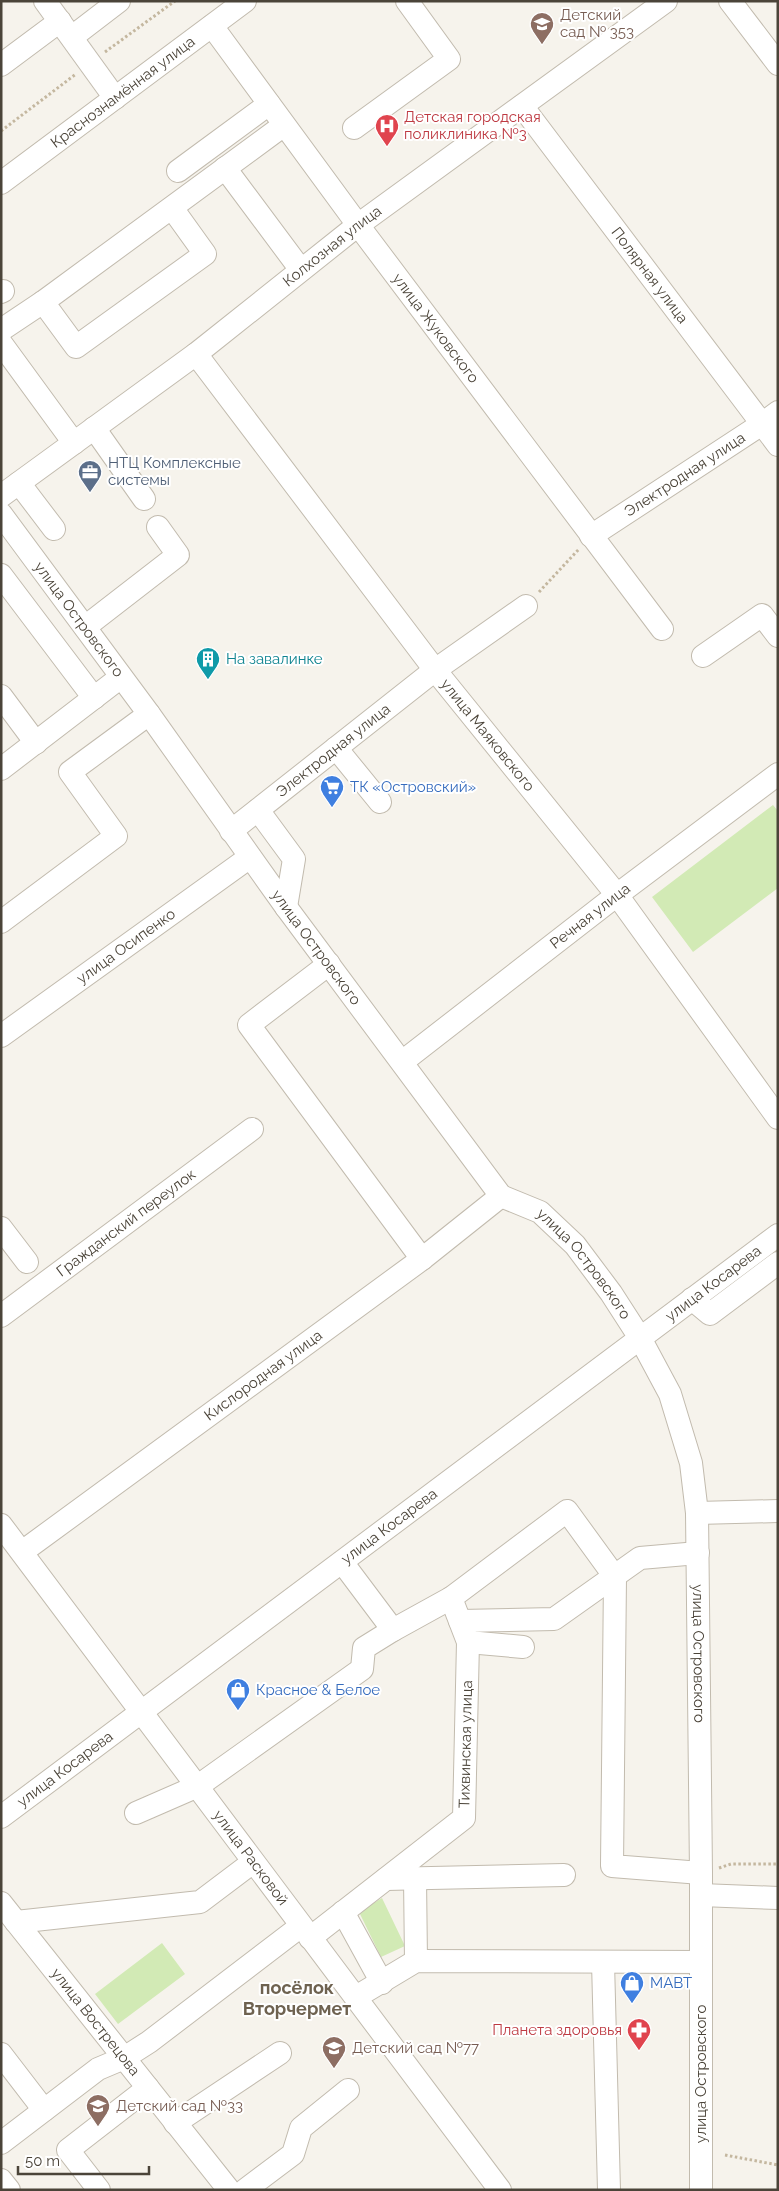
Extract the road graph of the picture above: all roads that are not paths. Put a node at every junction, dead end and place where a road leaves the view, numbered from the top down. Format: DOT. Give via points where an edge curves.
graph roads {
  1 [pos="45,1"];
  2 [pos="244,1"];
  3 [pos="407,1"];
  4 [pos="666,1"];
  5 [pos="730,1"];
  6 [pos="115,2"];
  7 [pos="212,26"];
  8 [pos="66,29"];
  9 [pos="778,64"];
  10 [pos="1,65"];
  11 [pos="115,98"];
  12 [pos="269,104"];
  13 [pos="522,106"];
  14 [pos="284,124"];
  15 [pos="354,128"];
  16 [pos="226,168"];
  17 [pos="178,171"];
  18 [pos="1,183"];
  19 [pos="172,208"];
  20 [pos="358,225"];
  21 [pos="301,270"];
  22 [pos="43,302"];
  23 [pos="1,330"];
  24 [pos="1,343"];
  25 [pos="196,354"];
  26 [pos="770,418"];
  27 [pos="94,428"];
  28 [pos="74,443"];
  29 [pos="778,445"];
  30 [pos="19,483"];
  31 [pos="1,496"];
  32 [pos="144,499"];
  33 [pos="1,514"];
  34 [pos="158,526"];
  35 [pos="54,529"];
  36 [pos="591,536"];
  37 [pos="8,539"];
  38 [pos="1,575"];
  39 [pos="526,606"];
  40 [pos="85,627"];
  41 [pos="662,630"];
  42 [pos="778,636"];
  43 [pos="703,656"];
  44 [pos="435,670"];
  45 [pos="121,677"];
  46 [pos="1,696"];
  47 [pos="94,698"];
  48 [pos="149,714"];
  49 [pos="36,743"];
  50 [pos="336,748"];
  51 [pos="1,769"];
  52 [pos="776,778"];
  53 [pos="380,802"];
  54 [pos="258,810"];
  55 [pos="231,831"];
  56 [pos="250,857"];
  57 [pos="617,895"];
  58 [pos="286,907"];
  59 [pos="1,922"];
  60 [pos="329,964"];
  61 [pos="1,1036"];
  62 [pos="402,1062"];
  63 [pos="778,1118"];
  64 [pos="252,1129"];
  65 [pos="501,1196"];
  66 [pos="1,1228"];
  67 [pos="778,1235"];
  68 [pos="422,1259"];
  69 [pos="27,1262"];
  70 [pos="778,1264"];
  71 [pos="692,1299"];
  72 [pos="1,1316"];
  73 [pos="640,1338"];
  74 [pos="778,1512"];
  75 [pos="697,1513"];
  76 [pos="1,1525"];
  77 [pos="22,1552"];
  78 [pos="698,1553"];
  79 [pos="342,1562"];
  80 [pos="615,1577"];
  81 [pos="451,1598"];
  82 [pos="460,1621"];
  83 [pos="393,1630"];
  84 [pos="468,1642"];
  85 [pos="523,1647"];
  86 [pos="141,1713"];
  87 [pos="198,1786"];
  88 [pos="136,1813"];
  89 [pos="1,1818"];
  90 [pos="254,1862"];
  91 [pos="564,1875"];
  92 [pos="386,1878"];
  93 [pos="415,1878"];
  94 [pos="701,1884"];
  95 [pos="778,1898"];
  96 [pos="1,1903"];
  97 [pos="343,1912"];
  98 [pos="16,1922"];
  99 [pos="306,1932"];
  100 [pos="416,1961"];
  101 [pos="603,1962"];
  102 [pos="701,1962"];
  103 [pos="382,1983"];
  104 [pos="356,1997"];
  105 [pos="280,2053"];
  106 [pos="1,2054"];
  107 [pos="124,2058"];
  108 [pos="148,2088"];
  109 [pos="348,2090"];
  110 [pos="44,2110"];
  111 [pos="175,2123"];
  112 [pos="1,2143"];
  113 [pos="1,2180"];
  114 [pos="9,2190"];
  115 [pos="99,2190"];
  116 [pos="228,2190"];
  117 [pos="246,2190"];
  118 [pos="500,2190"];
  119 [pos="609,2190"];
  120 [pos="700,2190"];
  1 -- 8 [label="street"];
  2 -- 7 [label="street, Краснознамённая улица"];
  3 -- 15 [label="street" via="449,59"];
  4 -- 13 [label="street, Колхозная улица"];
  5 -- 9 [label="street"];
  6 -- 8 [label="street"];
  7 -- 11 [label="street, Краснознамённая улица"];
  7 -- 12 [label="street, улица Жуковского"];
  8 -- 10 [label="street"];
  8 -- 11 [label="street"];
  11 -- 18 [label="street, Краснознамённая улица"];
  12 -- 14 [label="street, улица Жуковского"];
  12 -- 17 [label="street"];
  13 -- 20 [label="street, Колхозная улица"];
  13 -- 26 [label="street, Полярная улица"];
  14 -- 16 [label="street"];
  14 -- 20 [label="street, улица Жуковского"];
  16 -- 19 [label="street"];
  16 -- 21 [label="street"];
  19 -- 22 [label="street"];
  19 -- 22 [label="street" via="205,254 76,347"];
  20 -- 21 [label="street, Колхозная улица"];
  20 -- 36 [label="street, улица Жуковского"];
  21 -- 25 [label="street, Колхозная улица"];
  22 -- 23 [label="street"];
  24 -- 28 [label="street"];
  25 -- 27 [label="street, Колхозная улица"];
  25 -- 44 [label="street, улица Маяковского"];
  26 -- 29 [label="street, Полярная улица"];
  26 -- 36 [label="street, Электродная улица"];
  27 -- 28 [label="street, Колхозная улица"];
  27 -- 32 [label="street"];
  28 -- 30 [label="street, Колхозная улица"];
  30 -- 31 [label="street, Колхозная улица"];
  30 -- 35 [label="street"];
  33 -- 37 [label="street, улица Островского"];
  34 -- 40 [label="street" via="178,555"];
  36 -- 41 [label="street, улица Жуковского"];
  37 -- 40 [label="street, улица Островского"];
  38 -- 47 [label="street"];
  39 -- 44 [label="street, Электродная улица"];
  40 -- 45 [label="street, улица Островского"];
  42 -- 43 [label="street" via="762,616"];
  44 -- 50 [label="street, Электродная улица"];
  44 -- 57 [label="street, улица Маяковского"];
  45 -- 47 [label="street"];
  45 -- 48 [label="street, улица Островского"];
  46 -- 49 [label="street"];
  47 -- 49 [label="street"];
  48 -- 55 [label="street, улица Островского"];
  48 -- 59 [label="street" via="70,772 116,836"];
  49 -- 51 [label="street"];
  50 -- 53 [label="street"];
  50 -- 54 [label="street, Электродная улица"];
  52 -- 57 [label="street, Речная улица"];
  54 -- 55 [label="street, Электродная улица"];
  54 -- 58 [label="street" via="294,859"];
  55 -- 56 [label="street, улица Островского"];
  56 -- 58 [label="street, улица Островского"];
  56 -- 61 [label="street, улица Осипенко"];
  57 -- 62 [label="street, Речная улица"];
  57 -- 63 [label="street, улица Маяковского"];
  58 -- 60 [label="street, улица Островского"];
  60 -- 62 [label="street, улица Островского"];
  60 -- 68 [label="street" via="249,1025"];
  62 -- 65 [label="street, улица Островского"];
  64 -- 72 [label="street, Гражданский переулок"];
  65 -- 68 [label="street, Кислородная улица"];
  65 -- 73 [label="street, улица Островского" via="540,1212 576,1246"];
  66 -- 69 [label="street"];
  67 -- 71 [label="street, улица Косарева"];
  68 -- 77 [label="street, Кислородная улица"];
  70 -- 71 [label="street" via="710,1314"];
  71 -- 73 [label="street, улица Косарева"];
  73 -- 75 [label="street, улица Островского" via="670,1394 691,1463"];
  73 -- 79 [label="street, улица Косарева"];
  74 -- 75 [label="street"];
  75 -- 78 [label="street, улица Островского"];
  76 -- 77 [label="street, улица Расковой"];
  77 -- 86 [label="street, улица Расковой"];
  78 -- 80 [label="street" via="640,1558"];
  78 -- 94 [label="street, улица Островского"];
  79 -- 83 [label="street"];
  79 -- 86 [label="street, улица Косарева"];
  80 -- 81 [label="street" via="567,1511"];
  80 -- 82 [label="street" via="554,1618"];
  80 -- 94 [label="street" via="612,1866"];
  81 -- 82 [label="street, Тихвинская улица"];
  81 -- 83 [label="street"];
  82 -- 84 [label="street, Тихвинская улица"];
  83 -- 87 [label="street" via="364,1648 362,1669"];
  84 -- 85 [label="street"];
  84 -- 92 [label="street, Тихвинская улица" via="464,1818"];
  86 -- 87 [label="street, улица Расковой"];
  86 -- 89 [label="street, улица Косарева"];
  87 -- 88 [label="street"];
  87 -- 90 [label="street, улица Расковой"];
  90 -- 98 [label="street" via="200,1902"];
  90 -- 99 [label="street, улица Расковой"];
  91 -- 93 [label="street"];
  92 -- 93 [label="street"];
  92 -- 97 [label="street, Тихвинская улица"];
  93 -- 100 [label="street"];
  94 -- 95 [label="street"];
  94 -- 102 [label="street, улица Островского"];
  96 -- 98 [label="street, улица Вострецова"];
  97 -- 99 [label="street, Тихвинская улица"];
  97 -- 103 [label="street"];
  98 -- 107 [label="street, улица Вострецова"];
  99 -- 104 [label="street, улица Расковой"];
  99 -- 107 [label="street, Тихвинская улица"];
  100 -- 101 [label="street"];
  100 -- 103 [label="street"];
  101 -- 102 [label="street"];
  101 -- 119 [label="street"];
  102 -- 120 [label="street, улица Островского"];
  103 -- 104 [label="street"];
  104 -- 118 [label="street, улица Расковой"];
  105 -- 111 [label="street"];
  106 -- 110 [label="street"];
  107 -- 108 [label="street, улица Вострецова"];
  107 -- 110 [label="street, Тихвинская улица" via="98,2069"];
  108 -- 111 [label="street, улица Вострецова"];
  108 -- 115 [label="street" via="68,2150"];
  109 -- 117 [label="street" via="301,2128 293,2154"];
  110 -- 112 [label="street, Тихвинская улица"];
  111 -- 116 [label="street, улица Вострецова"];
  113 -- 114 [label="street"];
}
